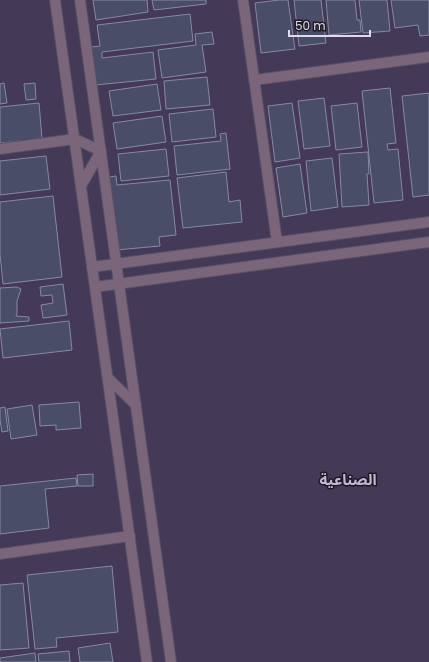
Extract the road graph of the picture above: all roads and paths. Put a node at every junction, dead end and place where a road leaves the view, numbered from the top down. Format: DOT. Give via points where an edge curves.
graph roads {
  1 [pos="55,0"];
  2 [pos="80,0"];
  3 [pos="243,0"];
  4 [pos="429,56"];
  5 [pos="254,80"];
  6 [pos="75,139"];
  7 [pos="0,149"];
  8 [pos="101,151"];
  9 [pos="81,186"];
  10 [pos="429,222"];
  11 [pos="277,242"];
  12 [pos="429,242"];
  13 [pos="116,264"];
  14 [pos="92,267"];
  15 [pos="119,284"];
  16 [pos="95,287"];
  17 [pos="108,378"];
  18 [pos="136,405"];
  19 [pos="130,536"];
  20 [pos="0,554"];
  21 [pos="147,662"];
  22 [pos="171,662"];
  1 -- 6 [label="street"];
  2 -- 8 [label="street"];
  3 -- 5 [label="street"];
  4 -- 5 [label="street"];
  5 -- 11 [label="street"];
  6 -- 7 [label="street"];
  6 -- 8 [label="street"];
  6 -- 9 [label="street"];
  8 -- 9 [label="street"];
  8 -- 13 [label="street"];
  9 -- 14 [label="street"];
  10 -- 11 [label="street"];
  11 -- 13 [label="street"];
  12 -- 15 [label="street"];
  13 -- 14 [label="street"];
  13 -- 15 [label="street"];
  14 -- 16 [label="street"];
  15 -- 16 [label="street"];
  15 -- 18 [label="street"];
  16 -- 17 [label="street"];
  17 -- 18 [label="street"];
  17 -- 19 [label="street"];
  18 -- 22 [label="street"];
  19 -- 20 [label="street"];
  19 -- 21 [label="street"];
}
